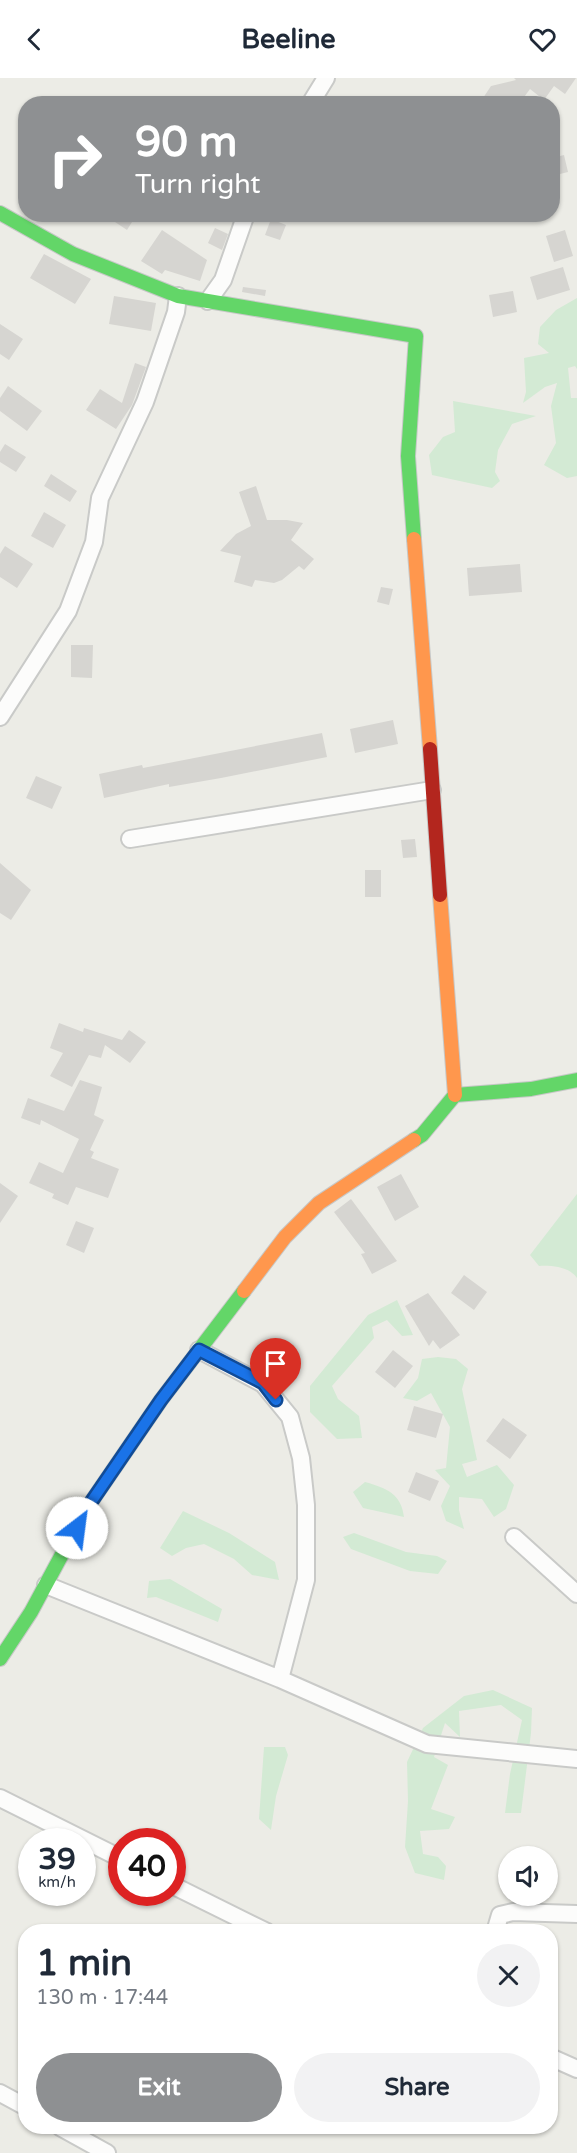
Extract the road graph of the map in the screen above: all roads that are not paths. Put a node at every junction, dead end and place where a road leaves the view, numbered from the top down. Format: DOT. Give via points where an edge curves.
graph roads {
  1 [pos="326,78"];
  2 [pos="315,96"];
  3 [pos="0,213"];
  4 [pos="243,222"];
  5 [pos="178,296"];
  6 [pos="208,301"];
  7 [pos="0,717"];
  8 [pos="432,790"];
  9 [pos="130,839"];
  10 [pos="577,1080"];
  11 [pos="455,1095"];
  12 [pos="199,1350"];
  13 [pos="514,1537"];
  14 [pos="46,1586"];
  15 [pos="577,1594"];
  16 [pos="0,1659"];
  17 [pos="280,1679"];
  18 [pos="577,1759"];
  19 [pos="0,1798"];
  20 [pos="108,1852"];
  21 [pos="186,1892"];
  22 [pos="577,1914"];
  23 [pos="251,1924"];
  24 [pos="497,1924"];
  25 [pos="558,2060"];
  26 [pos="577,2069"];
  27 [pos="0,2093"];
  28 [pos="18,2103"];
  29 [pos="73,2134"];
  30 [pos="107,2153"];
  1 -- 2 [label="street"];
  3 -- 5 [label="street" via="73,254"];
  4 -- 6 [label="street" via="223,280"];
  5 -- 6 [label="street"];
  5 -- 7 [label="street" via="145,402 100,498 94,542 68,611"];
  6 -- 8 [label="street" via="416,336 408,456"];
  8 -- 9 [label="street"];
  8 -- 11 [label="street"];
  10 -- 11 [label="street" via="531,1089"];
  11 -- 12 [label="street" via="422,1135 319,1203 285,1237"];
  12 -- 14 [label="street" via="87,1508"];
  12 -- 17 [label="street" via="263,1383 290,1417 301,1458 306,1505 306,1580"];
  13 -- 15 [label="street"];
  14 -- 16 [label="street"];
  14 -- 17 [label="street"];
  17 -- 18 [label="street" via="427,1744"];
  19 -- 20 [label="street"];
  21 -- 23 [label="street"];
  22 -- 24 [label="street" via="506,1914 500,1915"];
  25 -- 26 [label="street"];
  27 -- 28 [label="street"];
  29 -- 30 [label="street"];
}
